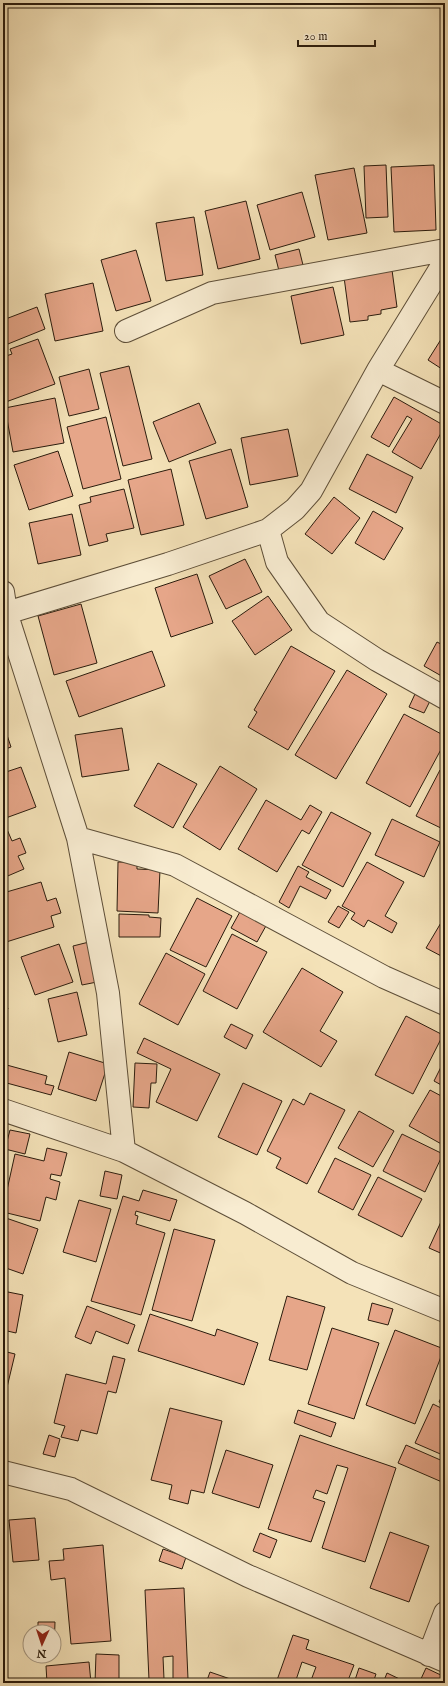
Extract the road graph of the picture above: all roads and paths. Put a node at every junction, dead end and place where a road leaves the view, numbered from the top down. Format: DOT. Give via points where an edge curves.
graph roads {
  1 [pos="445,250"];
  2 [pos="445,261"];
  3 [pos="126,331"];
  4 [pos="378,370"];
  5 [pos="445,403"];
  6 [pos="268,530"];
  7 [pos="4,606"];
  8 [pos="445,698"];
  9 [pos="78,838"];
  10 [pos="445,1004"];
  11 [pos="3,1110"];
  12 [pos="124,1151"];
  13 [pos="445,1312"];
  14 [pos="3,1472"];
  15 [pos="445,1613"];
  16 [pos="437,1658"];
  1 -- 3 [label="street" via="212,293"];
  2 -- 4 [label="street"];
  4 -- 5 [label="street"];
  4 -- 6 [label="street" via="311,491 295,509"];
  6 -- 7 [label="street" via="168,564"];
  6 -- 8 [label="street" via="277,562 319,622 377,660"];
  7 -- 9 [label="street"];
  9 -- 10 [label="street" via="175,865 384,977"];
  9 -- 12 [label="street" via="108,993"];
  11 -- 12 [label="street"];
  12 -- 13 [label="street" via="245,1213 352,1273"];
  14 -- 16 [label="street" via="71,1489 248,1576"];
  15 -- 16 [label="street"];
}
